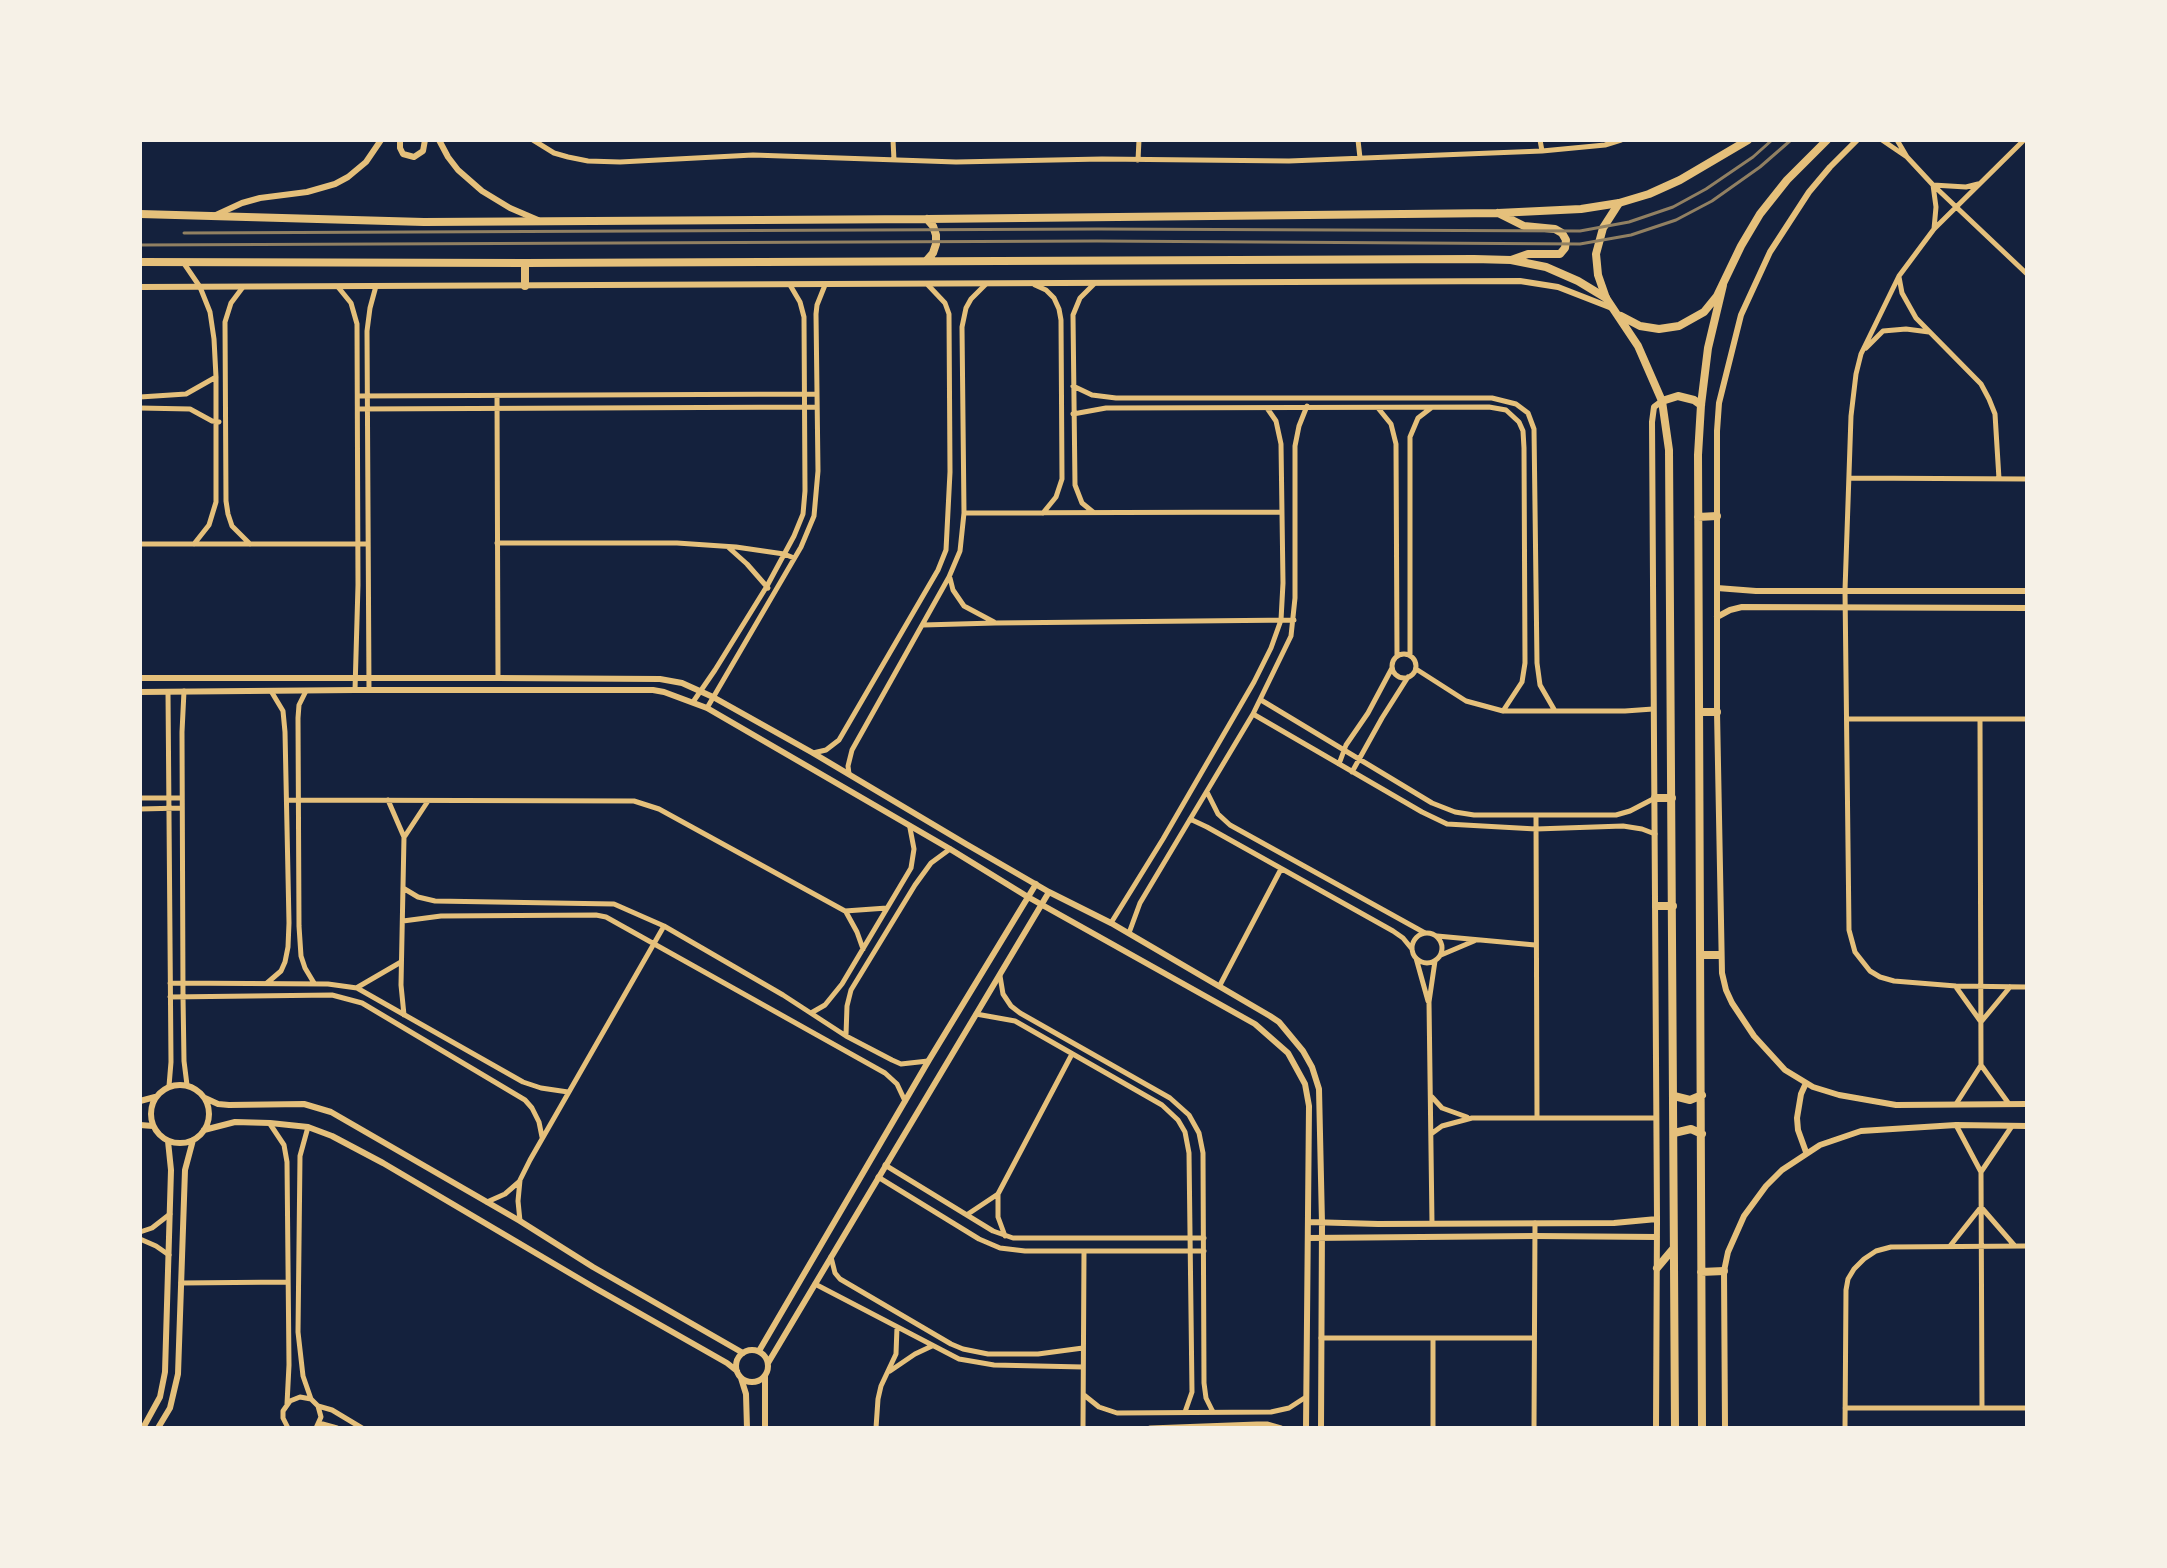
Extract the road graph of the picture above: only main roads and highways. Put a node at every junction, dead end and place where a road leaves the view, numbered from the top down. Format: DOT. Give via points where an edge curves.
graph roads {
  1 [pos="1748,140"];
  2 [pos="1827,140"];
  3 [pos="1619,203"];
  4 [pos="1498,213"];
  5 [pos="140,214"];
  6 [pos="927,219"];
  7 [pos="927,260"];
  8 [pos="1511,260"];
  9 [pos="140,262"];
  10 [pos="525,263"];
  11 [pos="1723,285"];
  12 [pos="525,286"];
  13 [pos="1606,298"];
  14 [pos="1615,311"];
  15 [pos="1662,401"];
  16 [pos="1701,405"];
  17 [pos="1717,516"];
  18 [pos="1698,517"];
  19 [pos="1700,712"];
  20 [pos="1717,712"];
  21 [pos="1655,798"];
  22 [pos="1672,798"];
  23 [pos="1656,906"];
  24 [pos="1673,906"];
  25 [pos="1702,955"];
  26 [pos="1720,955"];
  27 [pos="1702,1095"];
  28 [pos="1674,1096"];
  29 [pos="1674,1133"];
  30 [pos="1702,1134"];
  31 [pos="1673,1248"];
  32 [pos="1657,1268"];
  33 [pos="1724,1271"];
  34 [pos="1701,1272"];
  35 [pos="1675,1428"];
  36 [pos="1702,1428"];
  1 -- 3 [label="main road" via="1680,180"];
  2 -- 11 [label="main road" via="1760,214"];
  3 -- 4 [label="main road"];
  3 -- 13 [label="main road" via="1598,245 1598,275"];
  4 -- 6 [label="main road"];
  4 -- 8 [label="main road" via="1524,226 1555,229 1566,240 1560,254"];
  5 -- 6 [label="main road" via="402,222"];
  6 -- 7 [label="main road" via="936,244"];
  7 -- 8 [label="main road"];
  7 -- 10 [label="main road"];
  8 -- 13 [label="main road" via="1562,273"];
  9 -- 10 [label="main road"];
  10 -- 12 [label="main road"];
  11 -- 14 [label="main road" via="1704,312 1679,326 1649,328"];
  11 -- 16 [label="main road"];
  13 -- 14 [label="main road"];
  14 -- 15 [label="main road" via="1644,356"];
  15 -- 16 [label="main road" via="1678,396"];
  15 -- 22 [label="main road" via="1670,479"];
  16 -- 18 [label="main road"];
  17 -- 18 [label="main road"];
  18 -- 19 [label="main road"];
  19 -- 20 [label="main road"];
  19 -- 25 [label="main road"];
  21 -- 22 [label="main road"];
  22 -- 24 [label="main road"];
  23 -- 24 [label="main road"];
  24 -- 28 [label="main road"];
  25 -- 26 [label="main road"];
  25 -- 27 [label="main road"];
  27 -- 28 [label="main road" via="1685,1100"];
  27 -- 30 [label="main road"];
  28 -- 29 [label="main road"];
  29 -- 30 [label="main road" via="1691,1129"];
  29 -- 31 [label="main road"];
  30 -- 34 [label="main road"];
  31 -- 32 [label="main road"];
  31 -- 35 [label="main road"];
  33 -- 34 [label="main road"];
  34 -- 36 [label="main road"];
}
